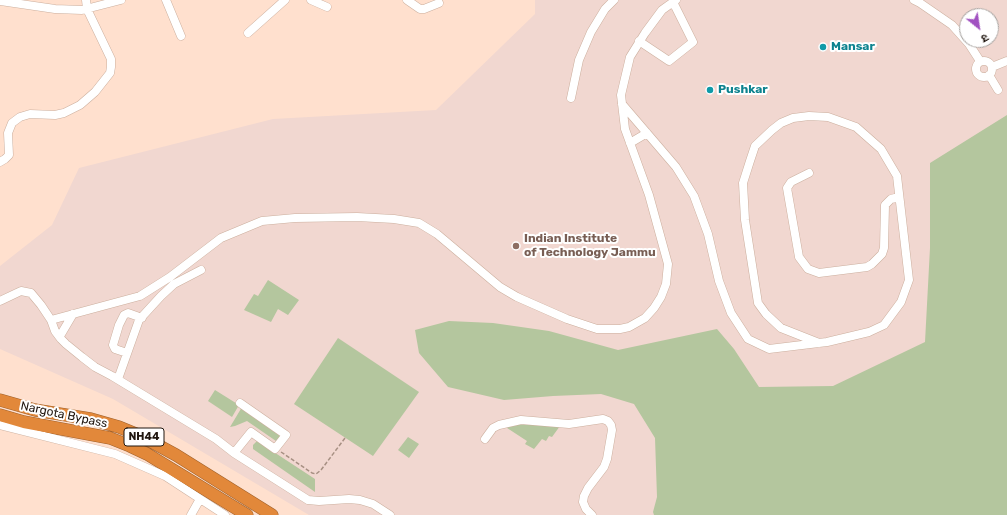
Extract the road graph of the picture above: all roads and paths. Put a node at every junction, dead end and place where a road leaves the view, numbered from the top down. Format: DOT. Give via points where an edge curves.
graph roads {
  1 [pos="86,0"];
  2 [pos="121,0"];
  3 [pos="166,0"];
  4 [pos="285,0"];
  5 [pos="311,0"];
  6 [pos="407,0"];
  7 [pos="614,0"];
  8 [pos="914,0"];
  9 [pos="0,1"];
  10 [pos="674,1"];
  11 [pos="439,3"];
  12 [pos="327,7"];
  13 [pos="87,9"];
  14 [pos="248,33"];
  15 [pos="181,36"];
  16 [pos="639,41"];
  17 [pos="980,61"];
  18 [pos="1004,62"];
  19 [pos="990,71"];
  20 [pos="998,90"];
  21 [pos="571,98"];
  22 [pos="622,103"];
  23 [pos="647,133"];
  24 [pos="630,143"];
  25 [pos="0,162"];
  26 [pos="809,173"];
  27 [pos="899,197"];
  28 [pos="201,270"];
  29 [pos="0,300"];
  30 [pos="73,314"];
  31 [pos="142,318"];
  32 [pos="51,320"];
  33 [pos="60,336"];
  34 [pos="819,343"];
  35 [pos="127,354"];
  36 [pos="118,379"];
  37 [pos="0,400"];
  38 [pos="240,403"];
  39 [pos="0,415"];
  40 [pos="0,425"];
  41 [pos="345,438"];
  42 [pos="485,439"];
  43 [pos="279,451"];
  44 [pos="234,452"];
  45 [pos="200,499"];
  46 [pos="191,515"];
  47 [pos="225,515"];
  48 [pos="247,515"];
  49 [pos="272,515"];
  50 [pos="390,515"];
  51 [pos="592,515"];
  1 -- 13 [label="street"];
  2 -- 13 [label="street"];
  3 -- 15 [label="street"];
  4 -- 14 [label="street"];
  5 -- 12 [label="street"];
  6 -- 11 [label="street" via="420,9"];
  7 -- 21 [label="street" via="605,9 591,32 579,60"];
  8 -- 17 [label="street" via="952,25"];
  9 -- 13 [label="street" via="55,9"];
  10 -- 16 [label="street" via="662,10"];
  10 -- 16 [label="street" via="693,42 669,61"];
  13 -- 25 [label="street" via="111,59 110,73 95,92 80,105 54,115 30,114 12,123 8,133 9,155 6,160"];
  16 -- 22 [label="street" via="630,57 621,95"];
  17 -- 19 [label="street" via="990,63"];
  17 -- 19 [label="street" via="975,70 977,74 985,77"];
  18 -- 19 [label="street"];
  19 -- 20 [label="street"];
  22 -- 23 [label="street"];
  22 -- 24 [label="street" via="624,129"];
  23 -- 24 [label="street"];
  23 -- 34 [label="street" via="676,167 694,196 708,234 730,314 748,339 769,349"];
  24 -- 30 [label="street" via="649,195 668,264 666,284 654,308 645,318 620,330 597,329 517,298 500,287 437,234 419,223 357,217 262,221 221,238 170,277 140,296"];
  26 -- 27 [label="street" via="791,182 787,188 799,257 808,269 819,273 867,268 872,264 884,248 885,205 891,199"];
  27 -- 34 [label="street" via="909,280 901,302 884,324 869,332"];
  27 -- 34 [label="street" via="896,176 880,149 856,127 839,120 808,116 792,118 781,123 755,146 743,183 745,220 758,303 781,328"];
  28 -- 31 [label="street" via="174,284"];
  29 -- 32 [label="street" via="21,291 31,293"];
  30 -- 32 [label="street"];
  30 -- 33 [label="street"];
  31 -- 35 [label="street"];
  31 -- 35 [label="street" via="128,312 119,325 113,345 115,349"];
  32 -- 33 [label="street"];
  33 -- 36 [label="street" via="66,344 95,367"];
  35 -- 36 [label="street"];
  36 -- 44 [label="street"];
  37 -- 49 [label="highway, Nargota Bypass / NH44" via="35,410 91,419 141,436"];
  38 -- 44 [label="street" via="286,435 275,449 251,432"];
  39 -- 48 [label="highway, Nargota Bypass / NH44" via="110,438 130,446"];
  40 -- 45 [label="street" via="115,454 165,476"];
  41 -- 43 [label="path" via="316,474"];
  42 -- 51 [label="street" via="493,428 521,420 569,424 604,419 608,421 612,430 607,459 584,496 583,502"];
  44 -- 50 [label="street" via="308,500 360,500 373,504"];
  45 -- 46 [label="street"];
  45 -- 47 [label="street"];
}
